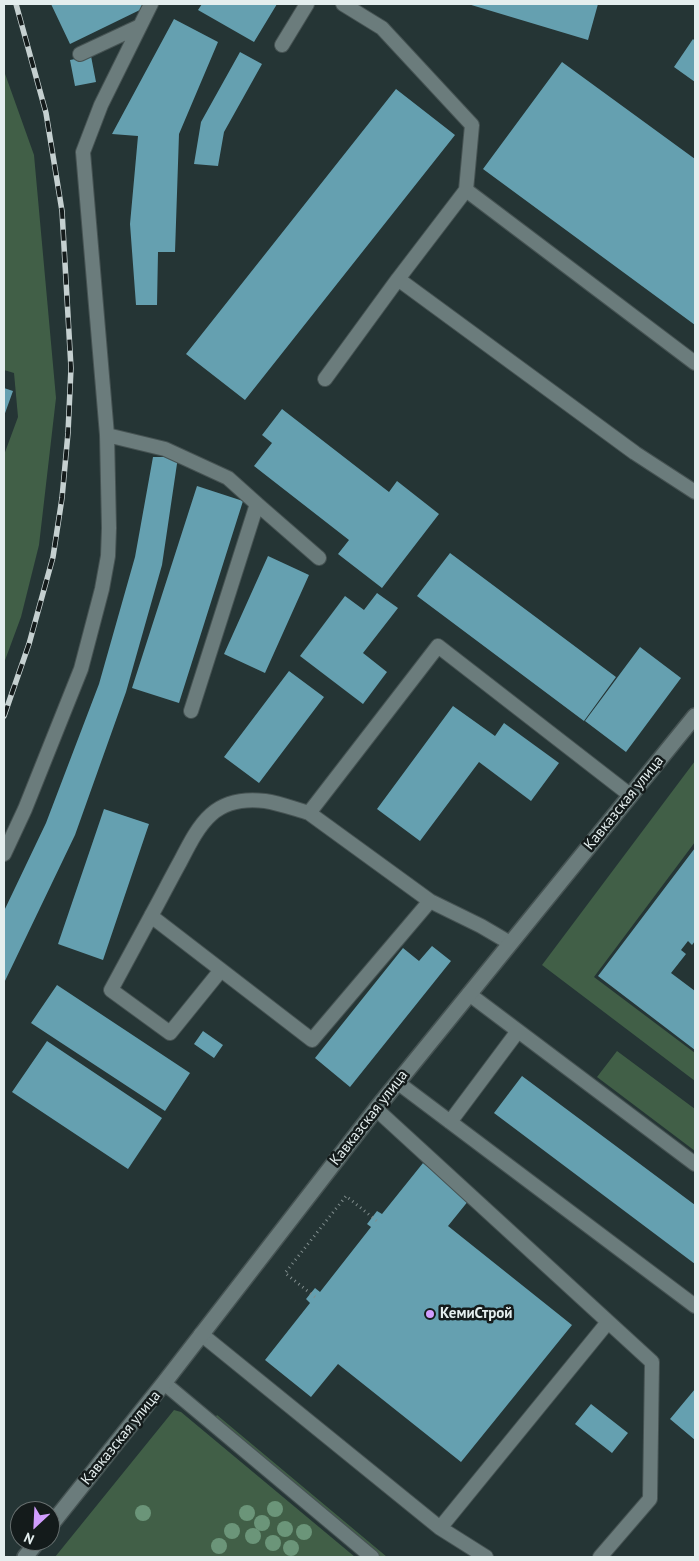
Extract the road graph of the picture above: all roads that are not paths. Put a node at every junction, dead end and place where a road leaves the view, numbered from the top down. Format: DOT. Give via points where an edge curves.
graph roads {
  1 [pos="151,4"];
  2 [pos="307,4"];
  3 [pos="343,4"];
  4 [pos="140,26"];
  5 [pos="282,46"];
  6 [pos="80,54"];
  7 [pos="466,190"];
  8 [pos="398,279"];
  9 [pos="695,363"];
  10 [pos="325,379"];
  11 [pos="107,435"];
  12 [pos="695,492"];
  13 [pos="257,504"];
  14 [pos="319,558"];
  15 [pos="191,711"];
  16 [pos="695,716"];
  17 [pos="630,795"];
  18 [pos="309,813"];
  19 [pos="4,854"];
  20 [pos="430,901"];
  21 [pos="151,916"];
  22 [pos="510,943"];
  23 [pos="221,970"];
  24 [pos="469,994"];
  25 [pos="518,1031"];
  26 [pos="397,1082"];
  27 [pos="376,1109"];
  28 [pos="450,1122"];
  29 [pos="695,1164"];
  30 [pos="695,1306"];
  31 [pos="608,1322"];
  32 [pos="201,1334"];
  33 [pos="164,1383"];
  34 [pos="60,1513"];
  35 [pos="440,1528"];
  36 [pos="372,1557"];
  37 [pos="486,1557"];
  38 [pos="600,1557"];
  1 -- 4 [label="lane"];
  2 -- 5 [label="lane"];
  3 -- 7 [label="lane" via="382,28 472,125"];
  4 -- 6 [label="lane"];
  4 -- 11 [label="lane" via="101,105 84,152"];
  7 -- 8 [label="lane"];
  7 -- 9 [label="lane"];
  8 -- 10 [label="lane"];
  8 -- 12 [label="lane" via="635,453"];
  11 -- 13 [label="lane" via="165,449 228,478"];
  11 -- 19 [label="lane" via="110,528 102,589 81,669"];
  13 -- 14 [label="lane"];
  13 -- 15 [label="lane"];
  16 -- 17 [label="street, Кавказская улица"];
  17 -- 18 [label="lane" via="438,646"];
  17 -- 22 [label="street, Кавказская улица"];
  18 -- 20 [label="lane"];
  18 -- 21 [label="lane" via="265,801 225,805 198,828"];
  20 -- 22 [label="lane"];
  20 -- 23 [label="lane" via="312,1040"];
  21 -- 23 [label="lane"];
  21 -- 23 [label="lane" via="111,990 170,1033"];
  22 -- 24 [label="street, Кавказская улица"];
  24 -- 25 [label="lane"];
  24 -- 26 [label="street, Кавказская улица"];
  25 -- 28 [label="lane"];
  25 -- 29 [label="lane"];
  26 -- 27 [label="street, Кавказская улица"];
  26 -- 28 [label="lane"];
  27 -- 31 [label="lane"];
  27 -- 32 [label="street, Кавказская улица"];
  28 -- 30 [label="lane"];
  31 -- 35 [label="lane"];
  31 -- 38 [label="lane" via="652,1362 650,1499"];
  32 -- 33 [label="street, Кавказская улица"];
  32 -- 35 [label="lane"];
  33 -- 34 [label="street, Кавказская улица"];
  33 -- 36 [label="lane"];
  35 -- 37 [label="lane"];
}
